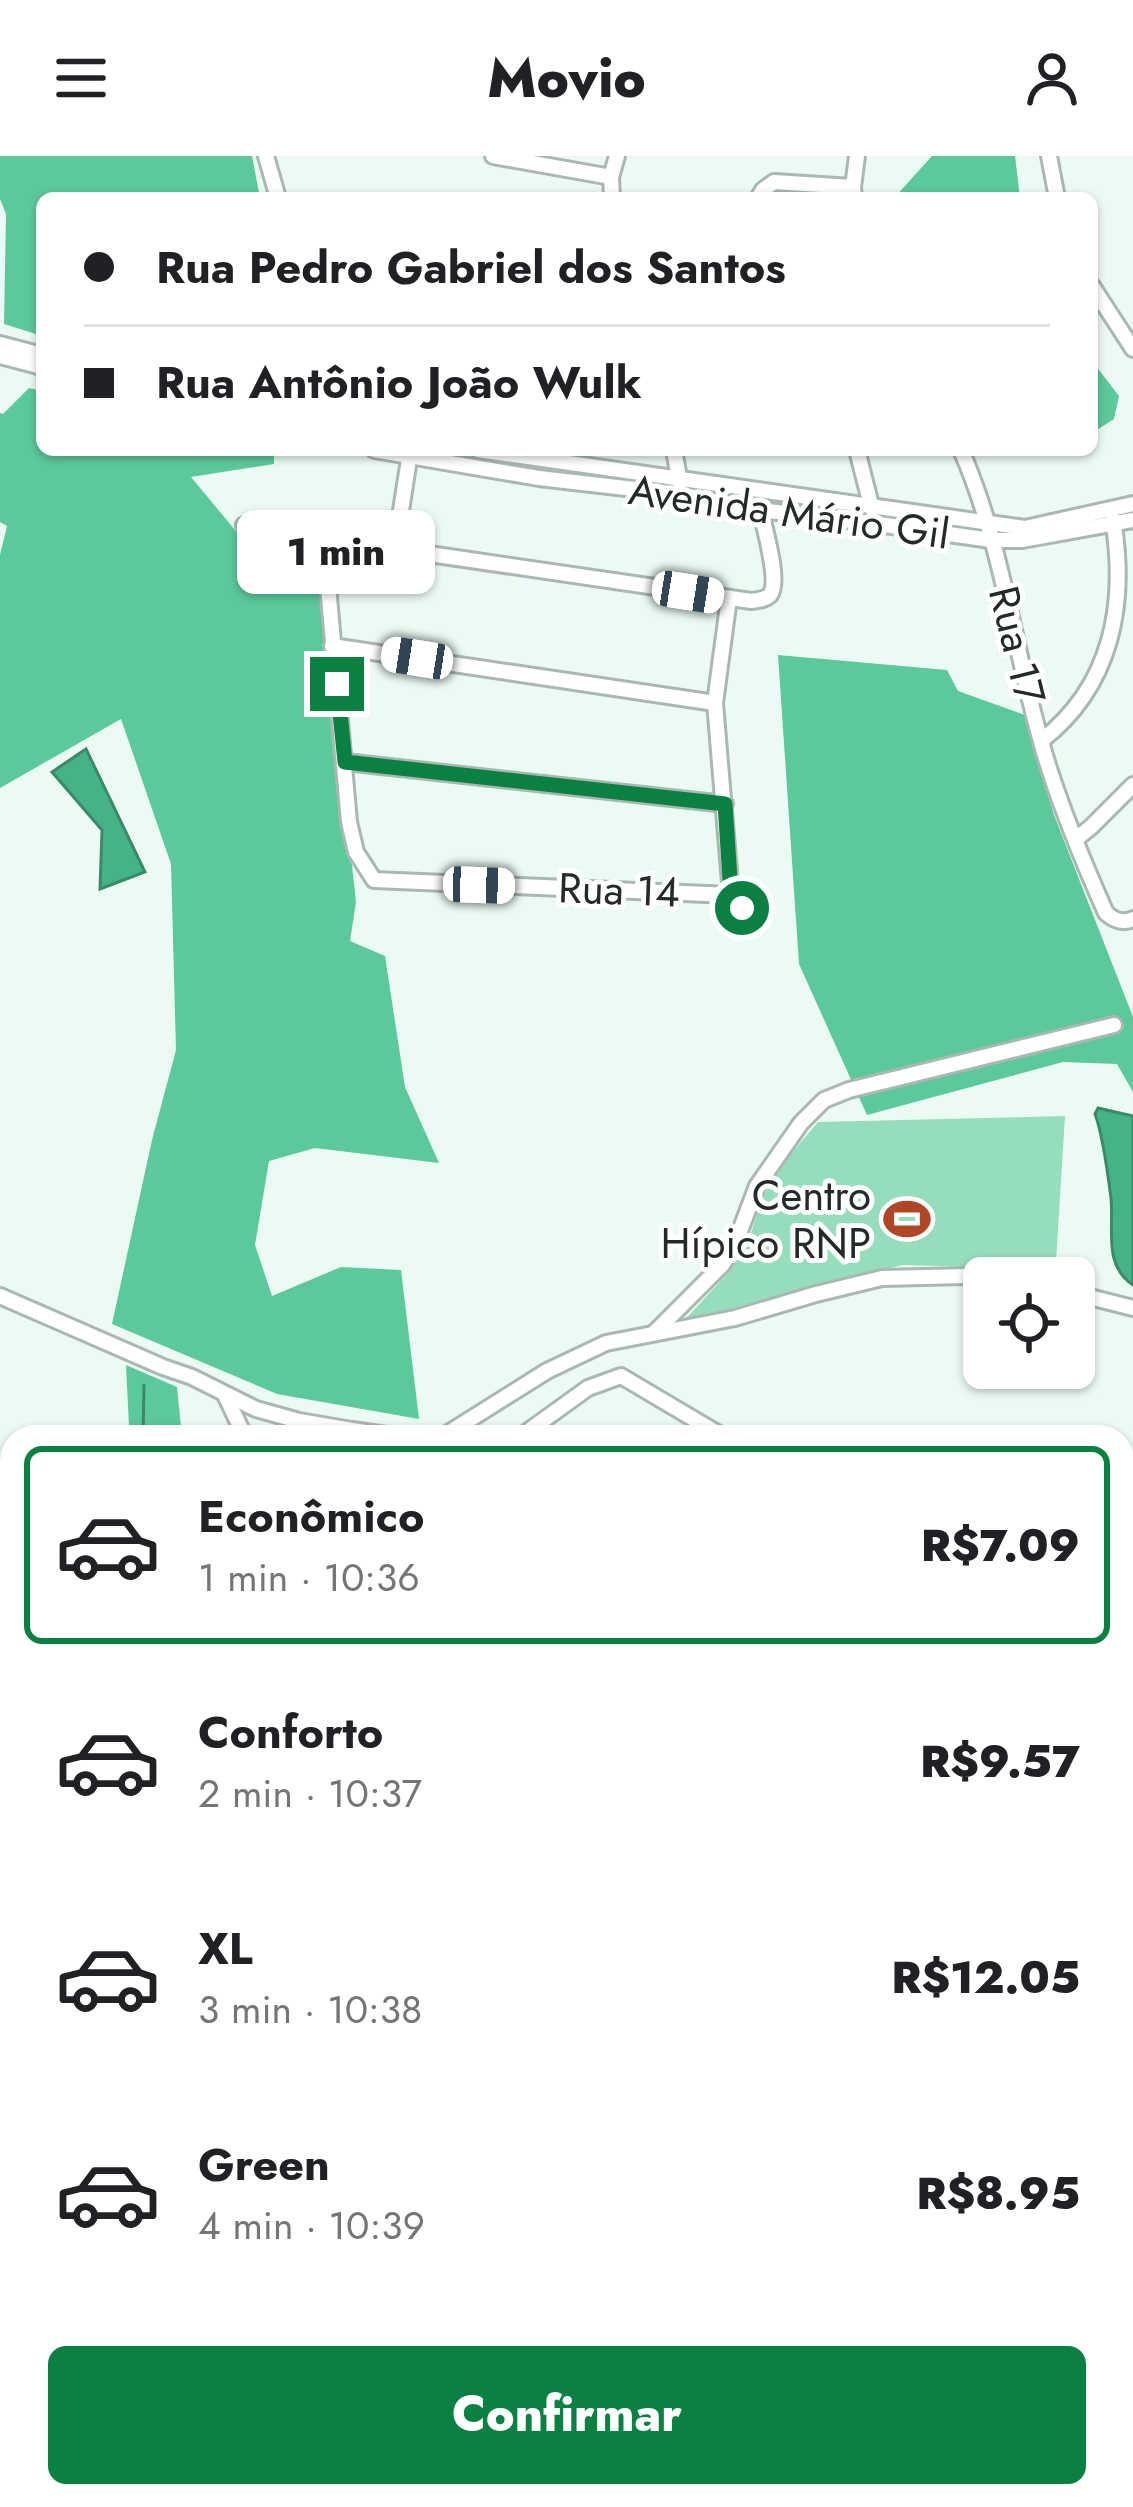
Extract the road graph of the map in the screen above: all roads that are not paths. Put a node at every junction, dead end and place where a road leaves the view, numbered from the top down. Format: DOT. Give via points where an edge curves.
graph roads {
  1 [pos="266,156"];
  2 [pos="493,156"];
  3 [pos="617,156"];
  4 [pos="857,156"];
  5 [pos="1049,156"];
  6 [pos="611,176"];
  7 [pos="276,192"];
  8 [pos="612,192"];
  9 [pos="762,192"];
  10 [pos="846,192"];
  11 [pos="853,192"];
  12 [pos="1057,192"];
  13 [pos="1098,296"];
  14 [pos="0,344"];
  15 [pos="1133,349"];
  16 [pos="36,353"];
  17 [pos="0,356"];
  18 [pos="36,365"];
  19 [pos="411,456"];
  20 [pos="422,456"];
  21 [pos="526,456"];
  22 [pos="675,456"];
  23 [pos="858,456"];
  24 [pos="963,456"];
  25 [pos="542,458"];
  26 [pos="680,477"];
  27 [pos="539,478"];
  28 [pos="759,490"];
  29 [pos="679,494"];
  30 [pos="1133,504"];
  31 [pos="872,505"];
  32 [pos="760,510"];
  33 [pos="1113,517"];
  34 [pos="1133,520"];
  35 [pos="871,523"];
  36 [pos="988,523"];
  37 [pos="244,525"];
  38 [pos="1075,525"];
  39 [pos="992,541"];
  40 [pos="324,542"];
  41 [pos="395,549"];
  42 [pos="729,598"];
  43 [pos="332,646"];
  44 [pos="715,703"];
  45 [pos="1041,741"];
  46 [pos="345,762"];
  47 [pos="1133,785"];
  48 [pos="725,804"];
  49 [pos="1076,839"];
  50 [pos="1133,919"];
  51 [pos="1114,1024"];
  52 [pos="963,1276"];
  53 [pos="0,1296"];
  54 [pos="1095,1298"];
  55 [pos="1133,1307"];
  56 [pos="654,1334"];
  57 [pos="225,1395"];
  58 [pos="239,1425"];
  59 [pos="324,1425"];
  60 [pos="461,1425"];
  61 [pos="537,1425"];
  62 [pos="704,1425"];
  1 -- 7 [label="street"];
  2 -- 6 [label="street"];
  3 -- 6 [label="street"];
  4 -- 11 [label="street"];
  5 -- 12 [label="street"];
  6 -- 8 [label="street"];
  9 -- 10 [label="street" via="775,182"];
  13 -- 15 [label="street"];
  14 -- 16 [label="street"];
  17 -- 18 [label="street"];
  19 -- 41 [label="street"];
  20 -- 27 [label="street, Avenida Mário Gil"];
  21 -- 25 [label="street, Avenida Mário Gil"];
  22 -- 26 [label="street"];
  23 -- 31 [label="street"];
  24 -- 36 [label="street, Rua 17"];
  25 -- 26 [label="street, Avenida Mário Gil"];
  25 -- 27 [label="street"];
  26 -- 28 [label="street, Avenida Mário Gil"];
  26 -- 29 [label="street"];
  27 -- 29 [label="street, Avenida Mário Gil"];
  28 -- 31 [label="street, Avenida Mário Gil"];
  28 -- 32 [label="street"];
  29 -- 32 [label="street, Avenida Mário Gil"];
  30 -- 33 [label="street, Avenida Mário Gil"];
  31 -- 35 [label="street"];
  31 -- 36 [label="street, Avenida Mário Gil"];
  32 -- 35 [label="street, Avenida Mário Gil"];
  32 -- 42 [label="street" via="772,593"];
  33 -- 34 [label="street, Avenida Mário Gil"];
  33 -- 38 [label="street, Avenida Mário Gil"];
  33 -- 45 [label="street" via="1120,562 1112,639 1080,702"];
  35 -- 39 [label="street, Avenida Mário Gil"];
  36 -- 38 [label="street, Avenida Mário Gil"];
  36 -- 39 [label="street, Rua 17"];
  37 -- 40 [label="street"];
  38 -- 39 [label="street, Avenida Mário Gil"];
  39 -- 45 [label="street, Rua 17"];
  40 -- 41 [label="street"];
  40 -- 43 [label="street"];
  41 -- 42 [label="street"];
  42 -- 44 [label="street"];
  43 -- 44 [label="street"];
  43 -- 46 [label="street"];
  44 -- 48 [label="street"];
  45 -- 49 [label="street, Rua 17"];
  46 -- 48 [label="street"];
  46 -- 48 [label="street, Rua 14" via="356,852 374,880 737,901"];
  47 -- 49 [label="street"];
  49 -- 50 [label="street, Rua 17" via="1106,913"];
  51 -- 56 [label="street" via="824,1100 757,1186 722,1265"];
  52 -- 56 [label="street" via="882,1277"];
  53 -- 57 [label="street"];
  54 -- 55 [label="street"];
  56 -- 60 [label="street" via="606,1343"];
  57 -- 58 [label="street"];
  57 -- 59 [label="street"];
  61 -- 62 [label="street" via="620,1376"];
}
